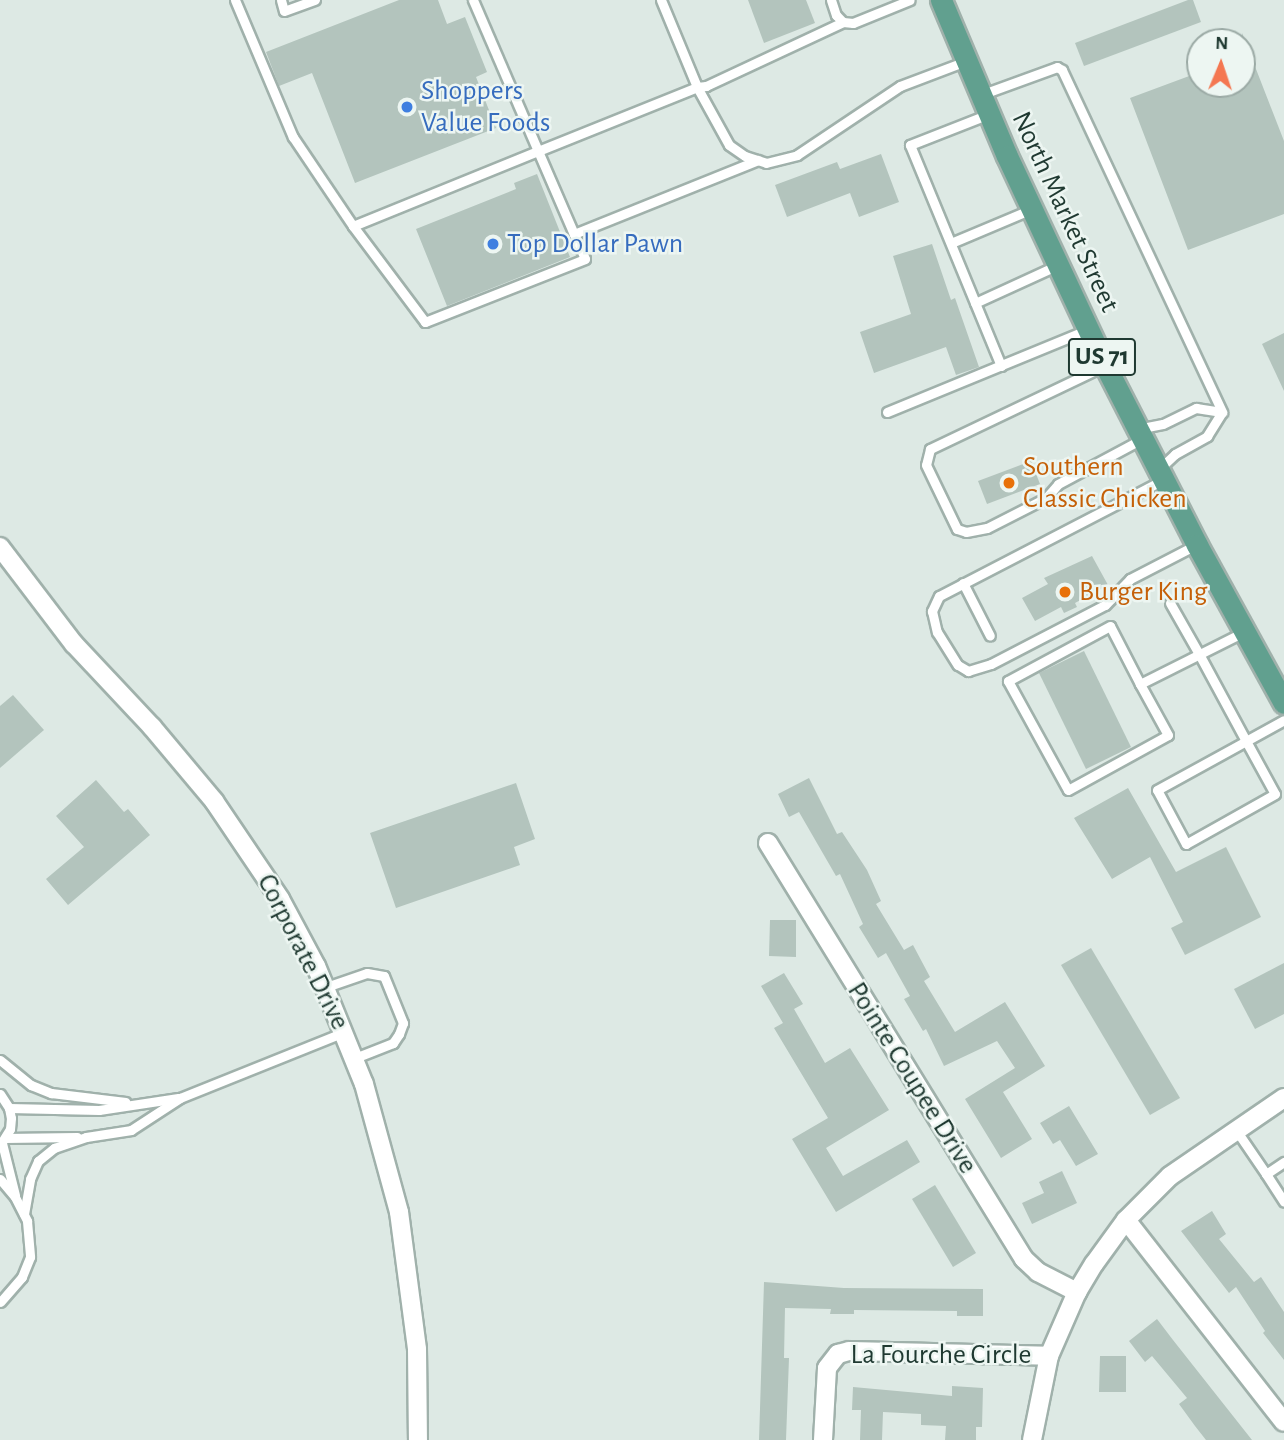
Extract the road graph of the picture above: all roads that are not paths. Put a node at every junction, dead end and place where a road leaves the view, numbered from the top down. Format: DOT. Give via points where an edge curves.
graph roads {
  1 [pos="235,0"];
  2 [pos="281,0"];
  3 [pos="315,0"];
  4 [pos="473,0"];
  5 [pos="661,0"];
  6 [pos="831,0"];
  7 [pos="910,0"];
  8 [pos="941,0"];
  9 [pos="843,22"];
  10 [pos="967,61"];
  11 [pos="697,87"];
  12 [pos="985,104"];
  13 [pos="538,152"];
  14 [pos="758,160"];
  15 [pos="1032,209"];
  16 [pos="353,226"];
  17 [pos="574,234"];
  18 [pos="951,243"];
  19 [pos="1058,265"];
  20 [pos="975,303"];
  21 [pos="1089,330"];
  22 [pos="1105,365"];
  23 [pos="1001,366"];
  24 [pos="887,412"];
  25 [pos="1222,412"];
  26 [pos="1139,434"];
  27 [pos="1161,475"];
  28 [pos="1197,545"];
  29 [pos="0,547"];
  30 [pos="962,583"];
  31 [pos="1170,603"];
  32 [pos="1244,632"];
  33 [pos="990,636"];
  34 [pos="1199,654"];
  35 [pos="1140,684"];
  36 [pos="1284,703"];
  37 [pos="1284,720"];
  38 [pos="1246,741"];
  39 [pos="1280,792"];
  40 [pos="768,843"];
  41 [pos="326,987"];
  42 [pos="345,1032"];
  43 [pos="355,1058"];
  44 [pos="0,1060"];
  45 [pos="0,1094"];
  46 [pos="180,1098"];
  47 [pos="1284,1098"];
  48 [pos="134,1102"];
  49 [pos="9,1108"];
  50 [pos="1236,1130"];
  51 [pos="86,1137"];
  52 [pos="3,1142"];
  53 [pos="1284,1162"];
  54 [pos="1266,1174"];
  55 [pos="0,1179"];
  56 [pos="15,1197"];
  57 [pos="1284,1202"];
  58 [pos="24,1214"];
  59 [pos="1126,1220"];
  60 [pos="1077,1292"];
  61 [pos="0,1301"];
  62 [pos="1049,1356"];
  63 [pos="1284,1422"];
  64 [pos="418,1440"];
  65 [pos="823,1440"];
  66 [pos="1032,1440"];
  1 -- 16 [label="lane" via="293,137"];
  2 -- 3 [label="lane" via="284,11"];
  4 -- 13 [label="lane"];
  5 -- 11 [label="lane"];
  6 -- 9 [label="lane"];
  7 -- 9 [label="lane" via="853,23"];
  8 -- 10 [label="main road, North Market Street / US 71"];
  9 -- 11 [label="lane"];
  10 -- 12 [label="main road, North Market Street / US 71"];
  10 -- 14 [label="lane" via="900,86 797,155 765,163"];
  11 -- 13 [label="lane"];
  11 -- 14 [label="lane" via="729,145"];
  12 -- 15 [label="main road, North Market Street / US 71"];
  12 -- 18 [label="lane" via="910,145"];
  12 -- 25 [label="lane" via="1057,67 1062,70"];
  13 -- 16 [label="lane"];
  13 -- 17 [label="lane"];
  14 -- 17 [label="lane"];
  15 -- 18 [label="lane"];
  15 -- 19 [label="main road, North Market Street / US 71"];
  16 -- 17 [label="lane" via="425,322 585,259"];
  18 -- 20 [label="lane"];
  19 -- 20 [label="lane"];
  19 -- 21 [label="main road, North Market Street / US 71"];
  20 -- 23 [label="lane"];
  21 -- 22 [label="main road, North Market Street / US 71"];
  21 -- 23 [label="lane"];
  22 -- 26 [label="main road, North Market Street / US 71"];
  22 -- 26 [label="lane" via="930,449 926,465 957,529 987,528 1046,498 1058,484"];
  23 -- 24 [label="lane"];
  25 -- 26 [label="lane" via="1196,408"];
  25 -- 27 [label="lane" via="1208,436 1175,454"];
  26 -- 27 [label="main road, North Market Street / US 71"];
  27 -- 28 [label="main road, North Market Street / US 71"];
  27 -- 30 [label="lane"];
  28 -- 30 [label="lane" via="1130,579 1105,605 991,664 968,671 958,665 937,632 932,611 939,596"];
  28 -- 32 [label="main road, North Market Street / US 71"];
  29 -- 41 [label="street, Corporate Drive" via="46,611 183,764 243,840"];
  30 -- 33 [label="lane"];
  31 -- 34 [label="lane"];
  32 -- 34 [label="lane"];
  32 -- 36 [label="main road, North Market Street / US 71"];
  34 -- 35 [label="lane"];
  34 -- 38 [label="lane"];
  35 -- 35 [label="lane" via="1168,735 1068,790 1008,681 1110,626"];
  37 -- 38 [label="lane"];
  38 -- 39 [label="lane"];
  38 -- 39 [label="lane" via="1157,790 1186,844"];
  40 -- 60 [label="street, Pointe Coupee Drive" via="1024,1259 1038,1272"];
  41 -- 42 [label="street, Corporate Drive"];
  41 -- 43 [label="lane" via="367,973 384,976 403,1023 393,1043"];
  42 -- 43 [label="street, Corporate Drive"];
  42 -- 46 [label="lane"];
  43 -- 64 [label="street, Corporate Drive" via="380,1135 407,1258 417,1349"];
  44 -- 48 [label="lane" via="51,1093"];
  45 -- 49 [label="lane"];
  46 -- 48 [label="lane"];
  46 -- 51 [label="lane" via="131,1130"];
  47 -- 50 [label="street"];
  48 -- 49 [label="lane" via="99,1110"];
  49 -- 52 [label="lane" via="11,1118"];
  50 -- 54 [label="lane"];
  50 -- 59 [label="street" via="1190,1159"];
  51 -- 52 [label="lane"];
  51 -- 58 [label="lane" via="54,1148 38,1161"];
  52 -- 56 [label="lane"];
  53 -- 54 [label="lane"];
  54 -- 57 [label="lane"];
  55 -- 56 [label="lane"];
  56 -- 58 [label="lane"];
  58 -- 61 [label="lane" via="30,1257 22,1277"];
  59 -- 60 [label="street"];
  59 -- 63 [label="street"];
  60 -- 62 [label="street"];
  62 -- 65 [label="street, La Fourche Circle" via="838,1353 827,1368"];
  62 -- 66 [label="street"];
}
